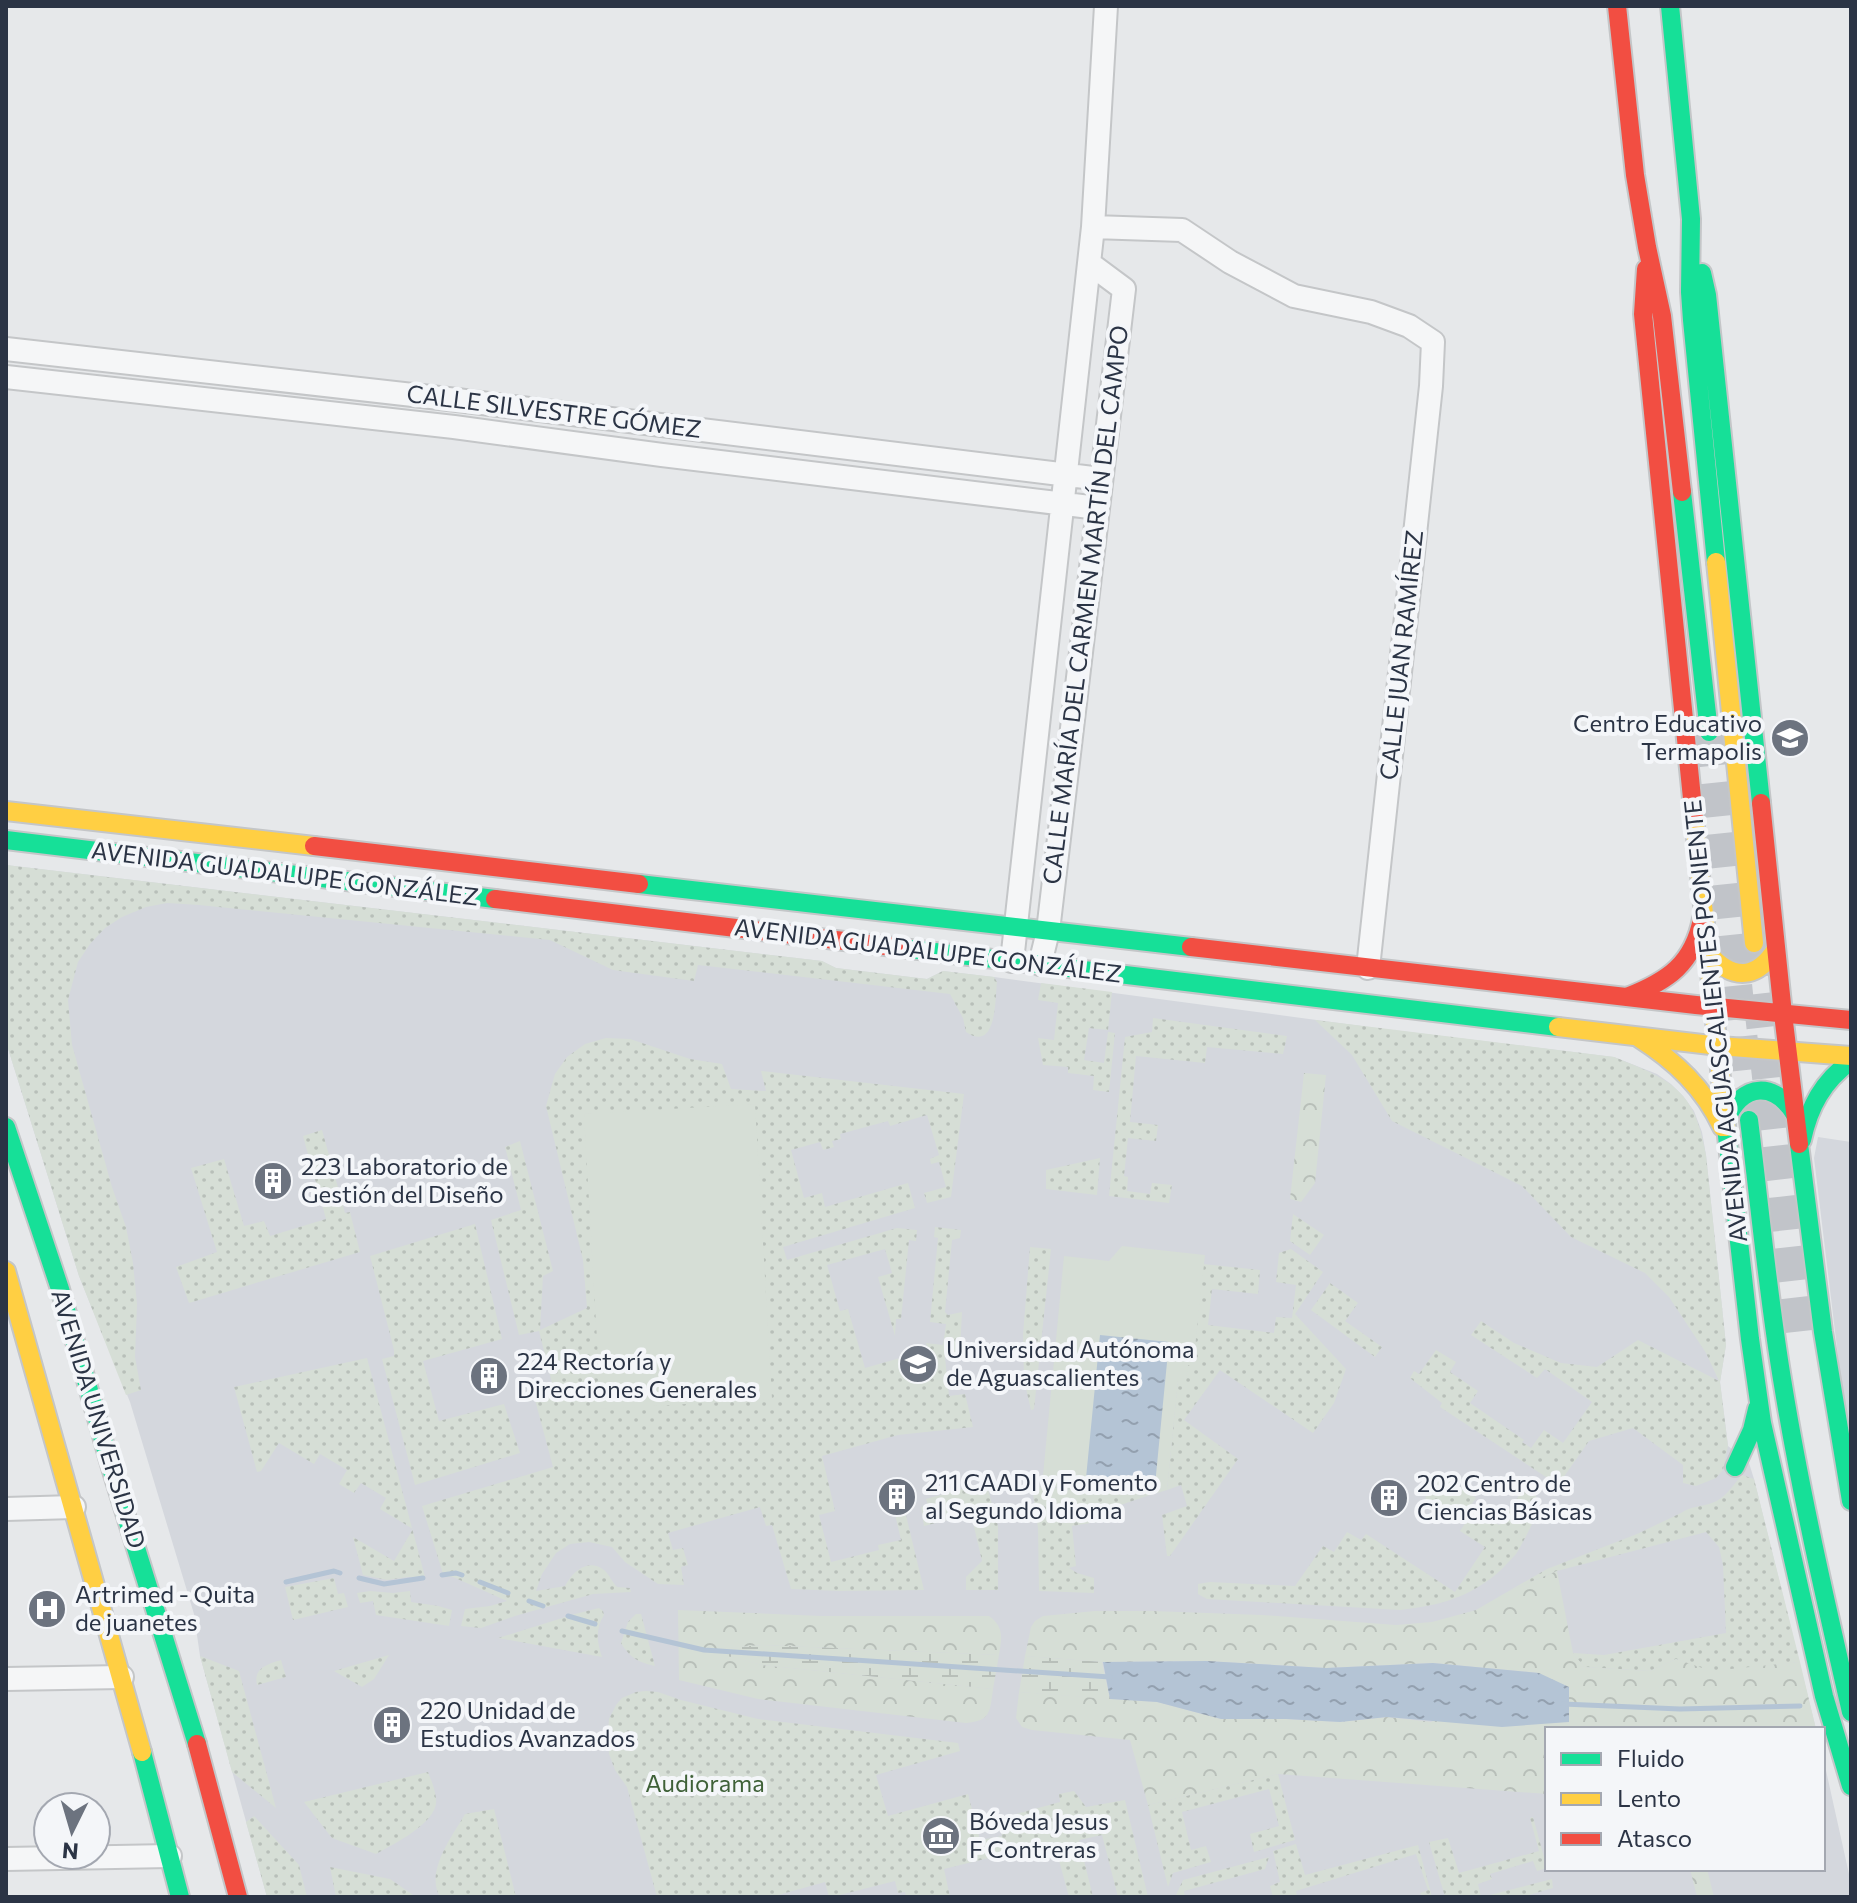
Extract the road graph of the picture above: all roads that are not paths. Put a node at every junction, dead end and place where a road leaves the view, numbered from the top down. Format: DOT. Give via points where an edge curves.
graph roads {
  1 [pos="1106,6"];
  2 [pos="1617,6"];
  3 [pos="1670,6"];
  4 [pos="1691,219"];
  5 [pos="1093,227"];
  6 [pos="1647,247"];
  7 [pos="1089,263"];
  8 [pos="6,349"];
  9 [pos="6,377"];
  10 [pos="862,450"];
  11 [pos="1065,475"];
  12 [pos="858,479"];
  13 [pos="1101,479"];
  14 [pos="1062,504"];
  15 [pos="1098,508"];
  16 [pos="1709,732"];
  17 [pos="6,811"];
  18 [pos="100,822"];
  19 [pos="6,840"];
  20 [pos="95,851"];
  21 [pos="1704,901"];
  22 [pos="1015,927"];
  23 [pos="1048,931"];
  24 [pos="1775,941"];
  25 [pos="1754,943"];
  26 [pos="1709,954"];
  27 [pos="1012,961"];
  28 [pos="1040,964"];
  29 [pos="1368,968"];
  30 [pos="1627,997"];
  31 [pos="1714,1007"];
  32 [pos="1783,1014"];
  33 [pos="1847,1019"];
  34 [pos="1634,1035"];
  35 [pos="1719,1046"];
  36 [pos="1788,1051"];
  37 [pos="1851,1058"];
  38 [pos="1796,1116"];
  39 [pos="1726,1120"];
  40 [pos="1749,1120"];
  41 [pos="6,1127"];
  42 [pos="1727,1139"];
  43 [pos="1802,1158"];
  44 [pos="13,1284"];
  45 [pos="48,1306"];
  46 [pos="1758,1395"];
  47 [pos="1735,1467"];
  48 [pos="112,1471"];
  49 [pos="1851,1501"];
  50 [pos="74,1507"];
  51 [pos="6,1509"];
  52 [pos="122,1677"];
  53 [pos="6,1679"];
  54 [pos="1851,1712"];
  55 [pos="1851,1786"];
  56 [pos="170,1856"];
  57 [pos="6,1859"];
  58 [pos="180,1897"];
  59 [pos="238,1897"];
  1 -- 5 [label="street, CALLE MARÍA DEL CARMEN MARTÍN DEL CAMPO"];
  2 -- 6 [label="main road, AVENIDA AGUASCALIENTES PONIENTE"];
  3 -- 4 [label="main road, AVENIDA AGUASCALIENTES PONIENTE"];
  4 -- 24 [label="main road, AVENIDA AGUASCALIENTES PONIENTE" via="1707,295"];
  4 -- 25 [label="main road, AVENIDA AGUASCALIENTES PONIENTE" via="1692,320"];
  5 -- 7 [label="street, CALLE MARÍA DEL CARMEN MARTÍN DEL CAMPO"];
  5 -- 29 [label="street, CALLE JUAN RAMÍREZ" via="1182,230 1294,296 1371,312 1433,342"];
  6 -- 16 [label="main road, AVENIDA AGUASCALIENTES PONIENTE" via="1662,316"];
  6 -- 21 [label="main road, AVENIDA AGUASCALIENTES PONIENTE" via="1643,314"];
  7 -- 11 [label="street, CALLE MARÍA DEL CARMEN MARTÍN DEL CAMPO"];
  7 -- 13 [label="street, CALLE MARÍA DEL CARMEN MARTÍN DEL CAMPO" via="1124,289"];
  8 -- 10 [label="street, CALLE SILVESTRE GÓMEZ"];
  9 -- 12 [label="street, CALLE SILVESTRE GÓMEZ"];
  10 -- 11 [label="street, CALLE SILVESTRE GÓMEZ"];
  10 -- 12 [label="street"];
  11 -- 13 [label="street, CALLE SILVESTRE GÓMEZ"];
  11 -- 14 [label="street, CALLE MARÍA DEL CARMEN MARTÍN DEL CAMPO"];
  12 -- 14 [label="street, CALLE SILVESTRE GÓMEZ"];
  13 -- 15 [label="street, CALLE MARÍA DEL CARMEN MARTÍN DEL CAMPO"];
  14 -- 15 [label="street, CALLE SILVESTRE GÓMEZ"];
  14 -- 22 [label="street, CALLE MARÍA DEL CARMEN MARTÍN DEL CAMPO"];
  15 -- 23 [label="street, CALLE MARÍA DEL CARMEN MARTÍN DEL CAMPO"];
  17 -- 18 [label="main road, AVENIDA GUADALUPE GONZÁLEZ"];
  18 -- 20 [label="main road"];
  18 -- 22 [label="main road, AVENIDA GUADALUPE GONZÁLEZ"];
  19 -- 20 [label="main road, AVENIDA GUADALUPE GONZÁLEZ"];
  20 -- 27 [label="main road, AVENIDA GUADALUPE GONZÁLEZ"];
  21 -- 26 [label="main road, AVENIDA AGUASCALIENTES PONIENTE"];
  21 -- 30 [label="main road" via="1700,934 1685,962 1661,983"];
  22 -- 23 [label="main road, AVENIDA GUADALUPE GONZÁLEZ"];
  22 -- 27 [label="street, CALLE MARÍA DEL CARMEN MARTÍN DEL CAMPO"];
  23 -- 28 [label="street, CALLE MARÍA DEL CARMEN MARTÍN DEL CAMPO"];
  23 -- 29 [label="main road, AVENIDA GUADALUPE GONZÁLEZ"];
  24 -- 26 [label="main road" via="1765,965 1747,973 1721,968"];
  24 -- 32 [label="main road, AVENIDA AGUASCALIENTES PONIENTE"];
  24 -- 33 [label="main road" via="1806,995 1827,1012"];
  26 -- 31 [label="main road, AVENIDA AGUASCALIENTES PONIENTE"];
  27 -- 28 [label="main road, AVENIDA GUADALUPE GONZÁLEZ"];
  28 -- 34 [label="main road, AVENIDA GUADALUPE GONZÁLEZ"];
  29 -- 30 [label="main road, AVENIDA GUADALUPE GONZÁLEZ"];
  30 -- 31 [label="main road, AVENIDA GUADALUPE GONZÁLEZ"];
  31 -- 32 [label="main road, AVENIDA GUADALUPE GONZÁLEZ"];
  31 -- 35 [label="main road, AVENIDA AGUASCALIENTES PONIENTE"];
  32 -- 33 [label="main road, AVENIDA GUADALUPE GONZÁLEZ"];
  32 -- 36 [label="main road, AVENIDA AGUASCALIENTES PONIENTE"];
  34 -- 35 [label="main road, AVENIDA GUADALUPE GONZÁLEZ"];
  34 -- 42 [label="main road" via="1690,1077 1712,1106"];
  35 -- 36 [label="main road, AVENIDA GUADALUPE GONZÁLEZ"];
  35 -- 39 [label="main road, AVENIDA AGUASCALIENTES PONIENTE"];
  36 -- 37 [label="main road, AVENIDA GUADALUPE GONZÁLEZ"];
  36 -- 38 [label="main road, AVENIDA AGUASCALIENTES PONIENTE"];
  37 -- 43 [label="main road" via="1818,1094 1805,1125"];
  38 -- 39 [label="main road" via="1780,1095 1763,1090 1738,1098"];
  38 -- 43 [label="main road, AVENIDA AGUASCALIENTES PONIENTE"];
  39 -- 42 [label="main road, AVENIDA AGUASCALIENTES PONIENTE"];
  40 -- 54 [label="main road, AVENIDA AGUASCALIENTES PONIENTE" via="1787,1413"];
  41 -- 48 [label="main road, AVENIDA UNIVERSIDAD"];
  42 -- 46 [label="main road, AVENIDA AGUASCALIENTES PONIENTE"];
  43 -- 49 [label="main road, AVENIDA AGUASCALIENTES PONIENTE"];
  44 -- 50 [label="main road, AVENIDA UNIVERSIDAD"];
  45 -- 48 [label="main road" via="89,1440"];
  46 -- 47 [label="main road" via="1752,1430"];
  46 -- 55 [label="main road, AVENIDA AGUASCALIENTES PONIENTE" via="1824,1696"];
  48 -- 59 [label="main road, AVENIDA UNIVERSIDAD" via="199,1749"];
  50 -- 51 [label="street"];
  50 -- 52 [label="main road, AVENIDA UNIVERSIDAD"];
  52 -- 53 [label="street"];
  52 -- 56 [label="main road, AVENIDA UNIVERSIDAD"];
  56 -- 57 [label="street"];
  56 -- 58 [label="main road, AVENIDA UNIVERSIDAD"];
}
